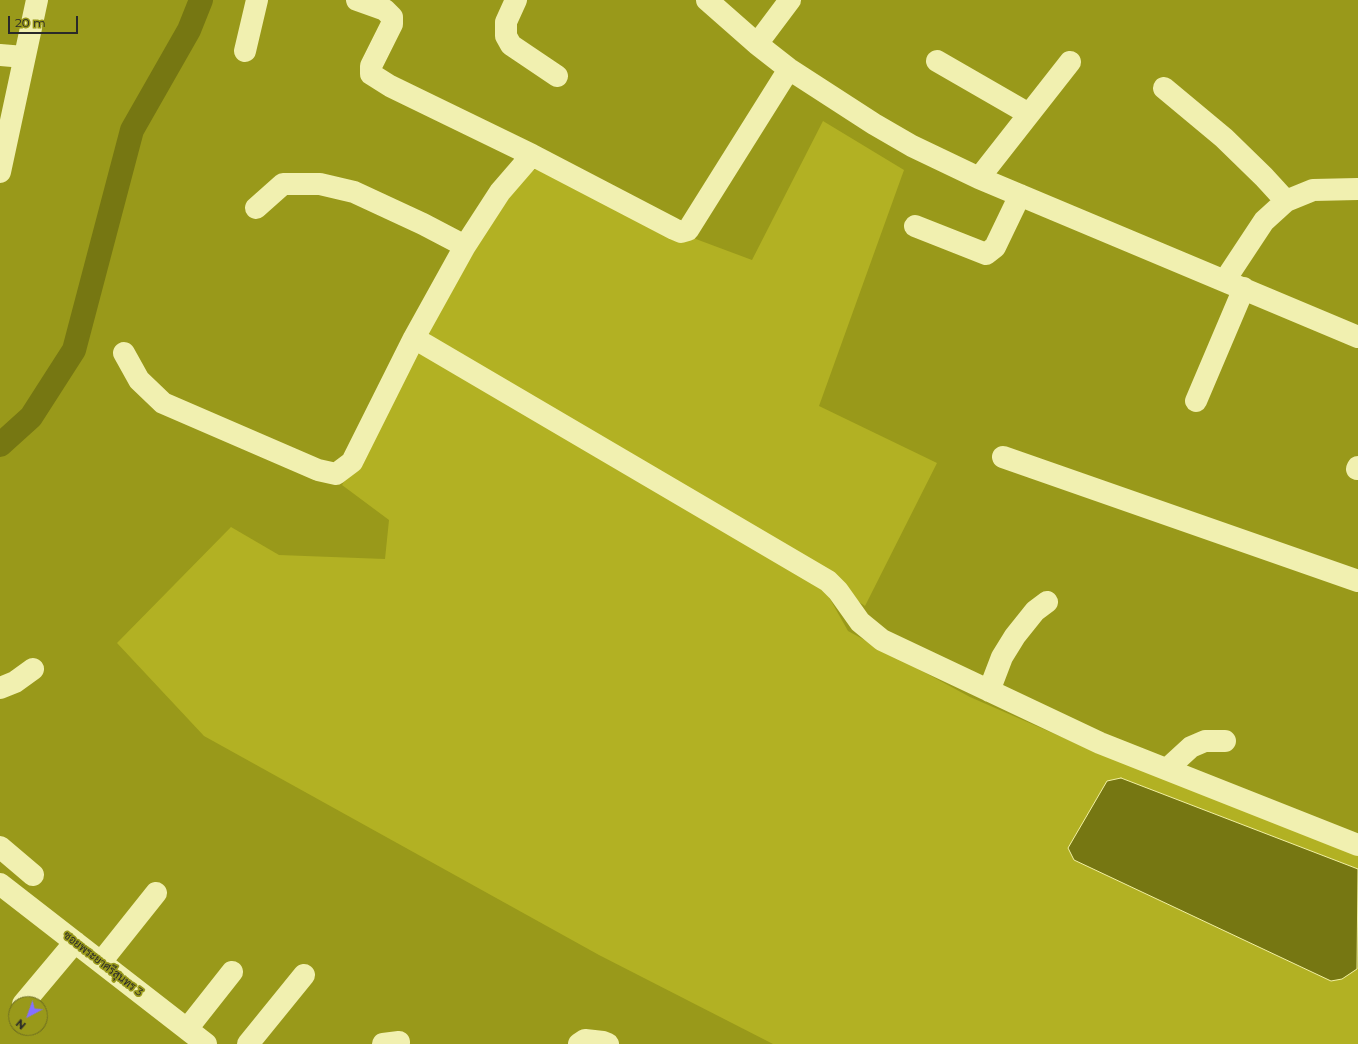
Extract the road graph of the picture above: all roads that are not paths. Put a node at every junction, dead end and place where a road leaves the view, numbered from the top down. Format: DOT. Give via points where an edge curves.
graph roads {
  1 [pos="38,0"];
  2 [pos="257,0"];
  3 [pos="357,0"];
  4 [pos="516,0"];
  5 [pos="707,0"];
  6 [pos="790,0"];
  7 [pos="757,44"];
  8 [pos="245,51"];
  9 [pos="0,55"];
  10 [pos="24,57"];
  11 [pos="938,61"];
  12 [pos="1070,62"];
  13 [pos="789,68"];
  14 [pos="557,76"];
  15 [pos="1164,88"];
  16 [pos="1029,114"];
  17 [pos="532,155"];
  18 [pos="0,172"];
  19 [pos="979,178"];
  20 [pos="1358,189"];
  21 [pos="1020,195"];
  22 [pos="1286,201"];
  23 [pos="256,208"];
  24 [pos="915,226"];
  25 [pos="465,246"];
  26 [pos="1225,280"];
  27 [pos="1244,288"];
  28 [pos="1358,337"];
  29 [pos="414,338"];
  30 [pos="124,353"];
  31 [pos="1196,401"];
  32 [pos="1003,457"];
  33 [pos="1358,581"];
  34 [pos="1047,602"];
  35 [pos="33,669"];
  36 [pos="0,688"];
  37 [pos="989,691"];
  38 [pos="1225,742"];
  39 [pos="1167,770"];
  40 [pos="1358,845"];
  41 [pos="0,847"];
  42 [pos="33,875"];
  43 [pos="0,884"];
  44 [pos="156,893"];
  45 [pos="75,942"];
  46 [pos="101,962"];
  47 [pos="232,972"];
  48 [pos="304,975"];
  49 [pos="30,996"];
  50 [pos="187,1029"];
  51 [pos="206,1044"];
  52 [pos="248,1044"];
  53 [pos="579,1044"];
  54 [pos="608,1044"];
  1 -- 10 [label="street"];
  2 -- 8 [label="street"];
  3 -- 17 [label="street" via="385,10 392,17 392,24 371,66 371,74 390,86"];
  4 -- 14 [label="street" via="506,22 506,36 511,45"];
  5 -- 7 [label="street"];
  6 -- 7 [label="street"];
  7 -- 13 [label="street"];
  9 -- 10 [label="street"];
  10 -- 18 [label="street"];
  11 -- 16 [label="street"];
  12 -- 16 [label="street"];
  13 -- 17 [label="street" via="688,230 681,232 674,229"];
  13 -- 19 [label="street" via="912,146"];
  15 -- 22 [label="street" via="1224,138"];
  16 -- 19 [label="street"];
  17 -- 25 [label="street" via="500,192"];
  19 -- 21 [label="street"];
  20 -- 22 [label="street" via="1313,190"];
  21 -- 24 [label="street" via="995,247 986,254"];
  21 -- 26 [label="street"];
  22 -- 26 [label="street" via="1264,221"];
  23 -- 25 [label="street" via="284,184 320,184 354,192"];
  25 -- 29 [label="street"];
  26 -- 27 [label="street"];
  27 -- 28 [label="street"];
  27 -- 31 [label="street"];
  29 -- 30 [label="street" via="352,462 336,474 318,470 163,403 139,380"];
  29 -- 37 [label="street" via="828,581 860,622 882,640"];
  32 -- 33 [label="street"];
  34 -- 37 [label="street" via="1034,612 1015,636 1002,657"];
  35 -- 36 [label="street" via="15,682"];
  37 -- 39 [label="street" via="1100,743"];
  38 -- 39 [label="street" via="1205,741 1191,747"];
  39 -- 40 [label="street"];
  41 -- 42 [label="street"];
  43 -- 45 [label="street, ซอยพระยาศรีสุนทร 3"];
  44 -- 46 [label="street"];
  45 -- 46 [label="street, ซอยพระยาศรีสุนทร 3"];
  45 -- 49 [label="street"];
  46 -- 50 [label="street, ซอยพระยาศรีสุนทร 3"];
  47 -- 50 [label="street"];
  48 -- 52 [label="street"];
  50 -- 51 [label="street, ซอยพระยาศรีสุนทร 3"];
  53 -- 54 [label="street" via="585,1040"];
}
